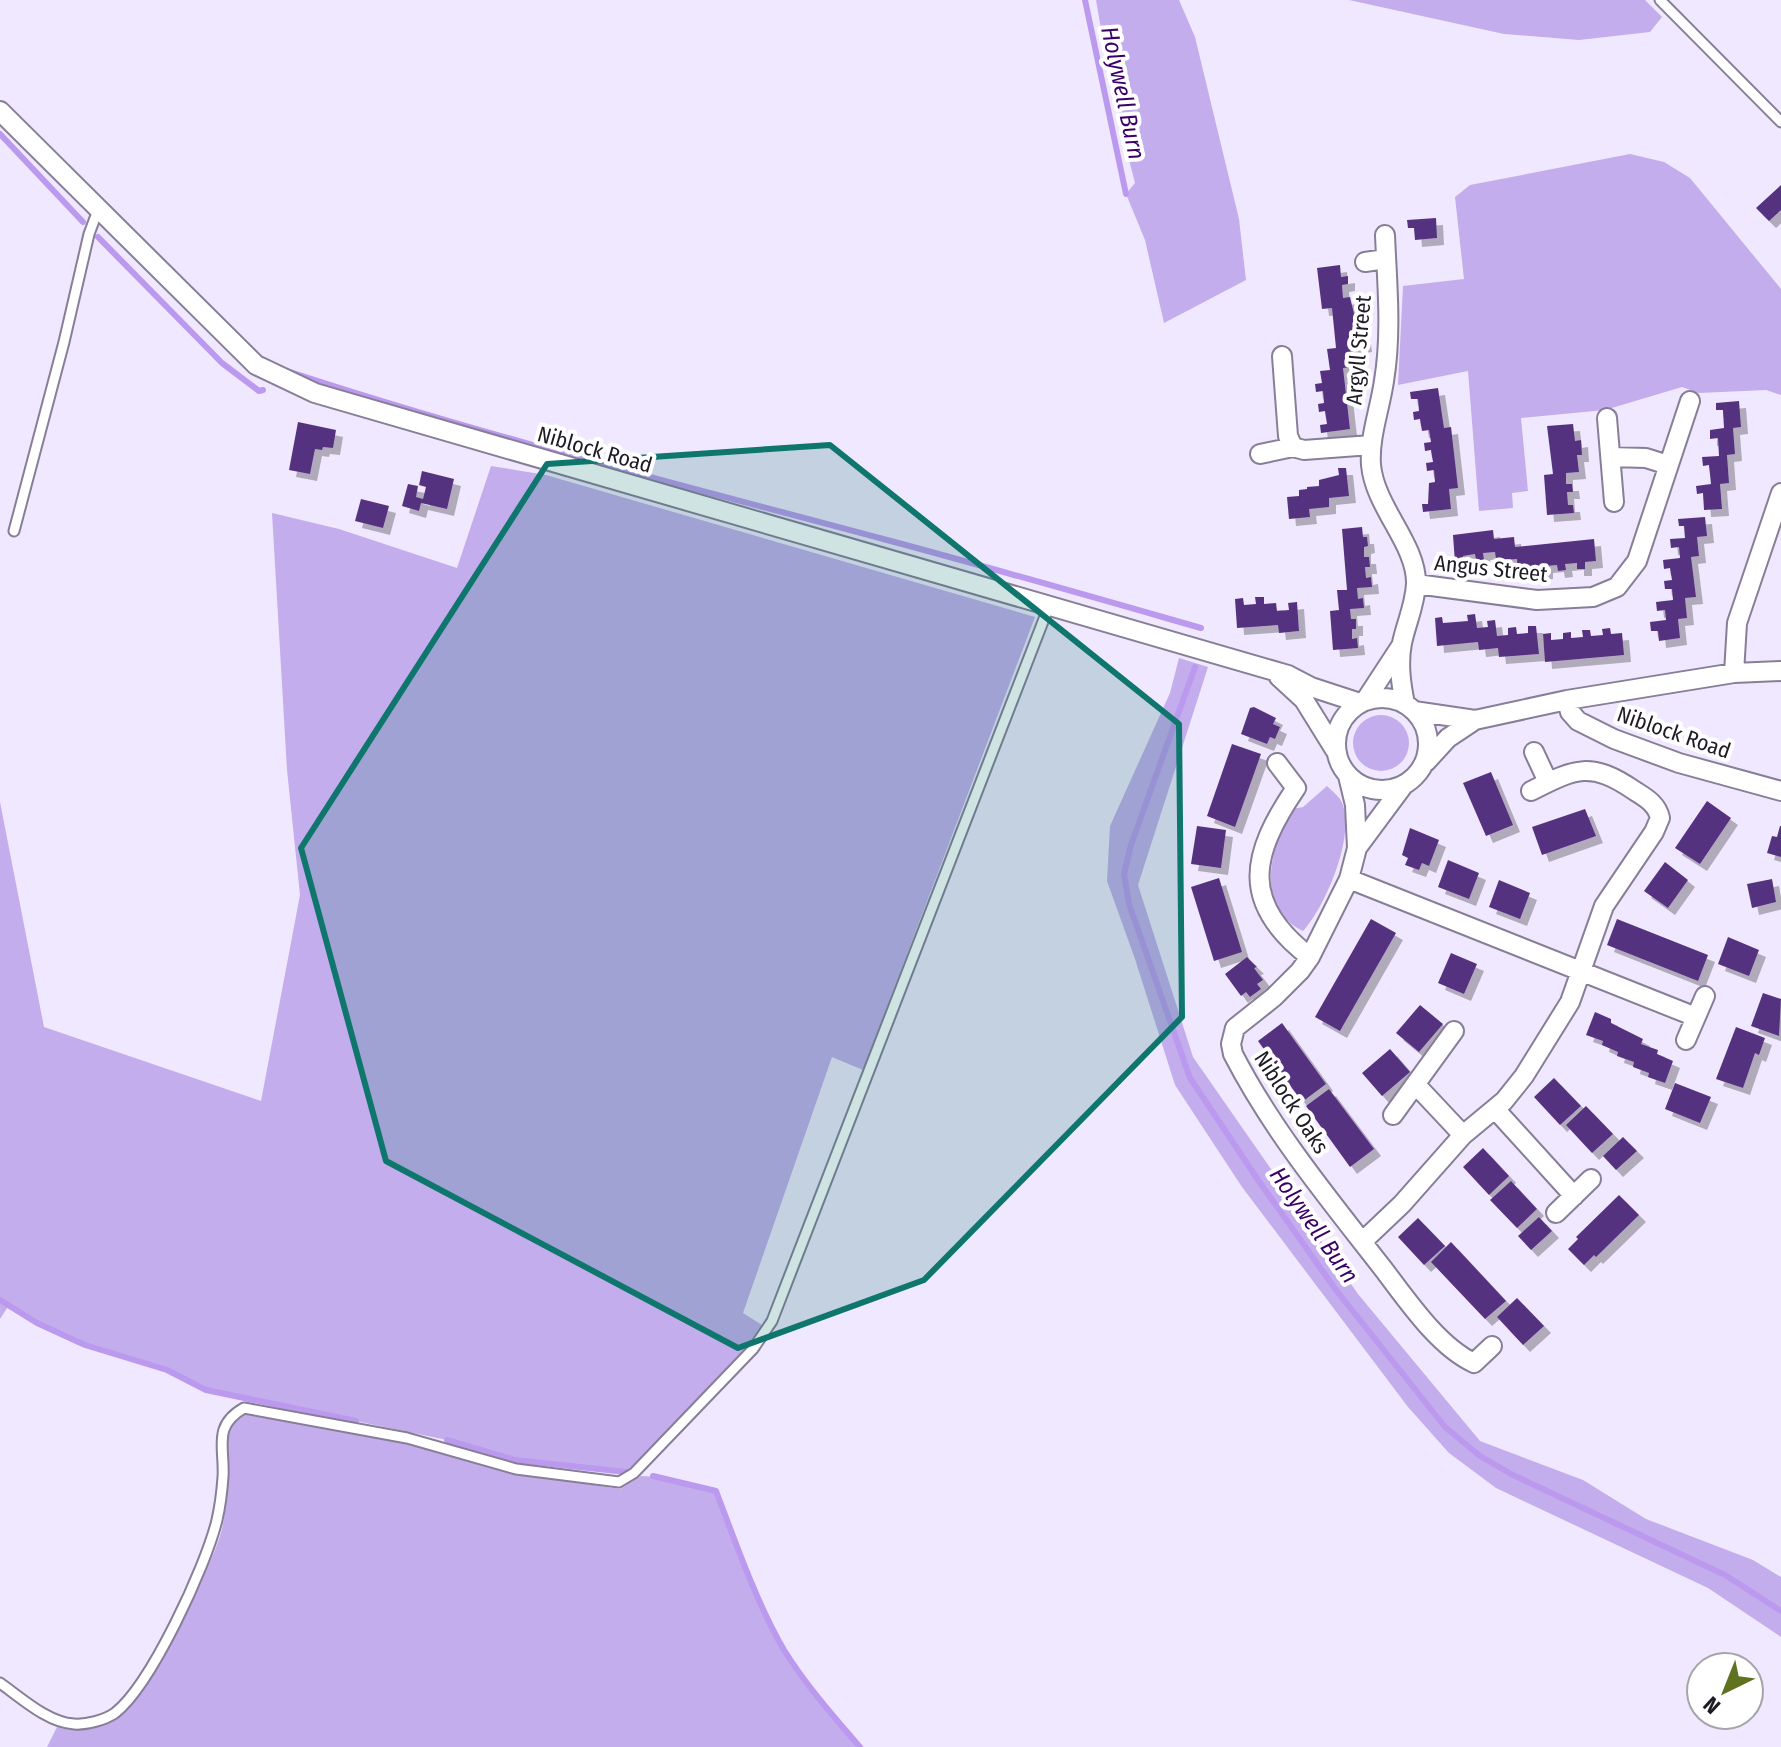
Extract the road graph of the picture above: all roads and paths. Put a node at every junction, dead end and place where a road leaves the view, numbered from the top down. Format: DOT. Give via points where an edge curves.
graph roads {
  1 [pos="1660,0"];
  2 [pos="0,111"];
  3 [pos="1781,122"];
  4 [pos="98,210"];
  5 [pos="1385,235"];
  6 [pos="1386,259"];
  7 [pos="1365,262"];
  8 [pos="1282,356"];
  9 [pos="1690,401"];
  10 [pos="1607,418"];
  11 [pos="1371,445"];
  12 [pos="1293,447"];
  13 [pos="1260,454"];
  14 [pos="1611,457"];
  15 [pos="1668,465"];
  16 [pos="1781,493"];
  17 [pos="1614,502"];
  18 [pos="14,531"];
  19 [pos="1416,584"];
  20 [pos="1049,606"];
  21 [pos="1401,646"];
  22 [pos="1271,670"];
  23 [pos="1781,671"];
  24 [pos="1734,673"];
  25 [pos="1567,700"];
  26 [pos="1362,702"];
  27 [pos="1410,707"];
  28 [pos="1475,720"];
  29 [pos="1335,750"];
  30 [pos="1534,752"];
  31 [pos="1277,763"];
  32 [pos="1423,765"];
  33 [pos="1348,776"];
  34 [pos="1548,782"];
  35 [pos="1403,785"];
  36 [pos="1531,791"];
  37 [pos="1781,791"];
  38 [pos="1357,848"];
  39 [pos="1349,879"];
  40 [pos="1310,957"];
  41 [pos="1580,972"];
  42 [pos="1705,996"];
  43 [pos="1696,1017"];
  44 [pos="1454,1031"];
  45 [pos="1686,1040"];
  46 [pos="1417,1086"];
  47 [pos="1495,1109"];
  48 [pos="1393,1115"];
  49 [pos="1463,1135"];
  50 [pos="1591,1179"];
  51 [pos="1574,1196"];
  52 [pos="1556,1213"];
  53 [pos="1362,1242"];
  54 [pos="1492,1346"];
  55 [pos="0,1683"];
  1 -- 3 [label="lane"];
  2 -- 4 [label="street, Niblock Road"];
  4 -- 18 [label="lane"];
  4 -- 20 [label="street, Niblock Road" via="256,365 315,393"];
  5 -- 6 [label="street, Argyll Street"];
  6 -- 7 [label="street"];
  6 -- 11 [label="street, Argyll Street" via="1387,348"];
  8 -- 12 [label="street"];
  9 -- 15 [label="street, Angus Street"];
  10 -- 14 [label="street"];
  11 -- 12 [label="street"];
  11 -- 19 [label="street, Argyll Street" via="1375,488 1412,563"];
  12 -- 13 [label="street"];
  14 -- 15 [label="street"];
  14 -- 17 [label="street"];
  15 -- 19 [label="street, Angus Street" via="1637,561 1609,592 1537,600"];
  16 -- 24 [label="street" via="1737,623"];
  19 -- 21 [label="street"];
  20 -- 22 [label="street, Niblock Road"];
  20 -- 55 [label="lane" via="772,1321 753,1349 634,1473 619,1482 516,1469 407,1438 244,1408 233,1414 220,1435 223,1477 217,1520 200,1571 132,1696 112,1715 75,1725 59,1721"];
  21 -- 26 [label="street"];
  21 -- 27 [label="street" via="1400,679"];
  22 -- 26 [label="street, Niblock Road"];
  22 -- 29 [label="street, Niblock Road" via="1304,700"];
  23 -- 24 [label="street"];
  24 -- 25 [label="street"];
  25 -- 28 [label="street"];
  25 -- 37 [label="street, Niblock Road" via="1578,721 1614,739"];
  26 -- 27 [label="street" via="1383,698"];
  26 -- 29 [label="street" via="1341,721"];
  27 -- 28 [label="street"];
  27 -- 32 [label="street" via="1427,737"];
  28 -- 32 [label="street" via="1448,738"];
  29 -- 33 [label="street"];
  30 -- 34 [label="street"];
  31 -- 40 [label="street" via="1296,788 1264,845 1261,890 1274,924"];
  32 -- 35 [label="street"];
  33 -- 35 [label="street" via="1374,790"];
  33 -- 38 [label="street, Niblock Oaks"];
  34 -- 36 [label="street"];
  34 -- 41 [label="street" via="1588,770 1608,774 1654,805 1660,818 1604,906"];
  35 -- 38 [label="street, Niblock Oaks"];
  38 -- 39 [label="street, Niblock Oaks"];
  39 -- 40 [label="street, Niblock Oaks"];
  39 -- 41 [label="street"];
  40 -- 53 [label="street, Niblock Oaks" via="1282,991 1235,1028 1231,1044 1295,1154"];
  41 -- 43 [label="street"];
  41 -- 47 [label="street" via="1558,1025"];
  42 -- 43 [label="street"];
  43 -- 45 [label="street"];
  44 -- 46 [label="street"];
  46 -- 48 [label="street"];
  46 -- 49 [label="street"];
  47 -- 49 [label="street"];
  47 -- 51 [label="street"];
  49 -- 53 [label="street"];
  50 -- 51 [label="street"];
  51 -- 52 [label="street"];
  53 -- 54 [label="street, Niblock Oaks" via="1459,1355 1474,1363"];
}
